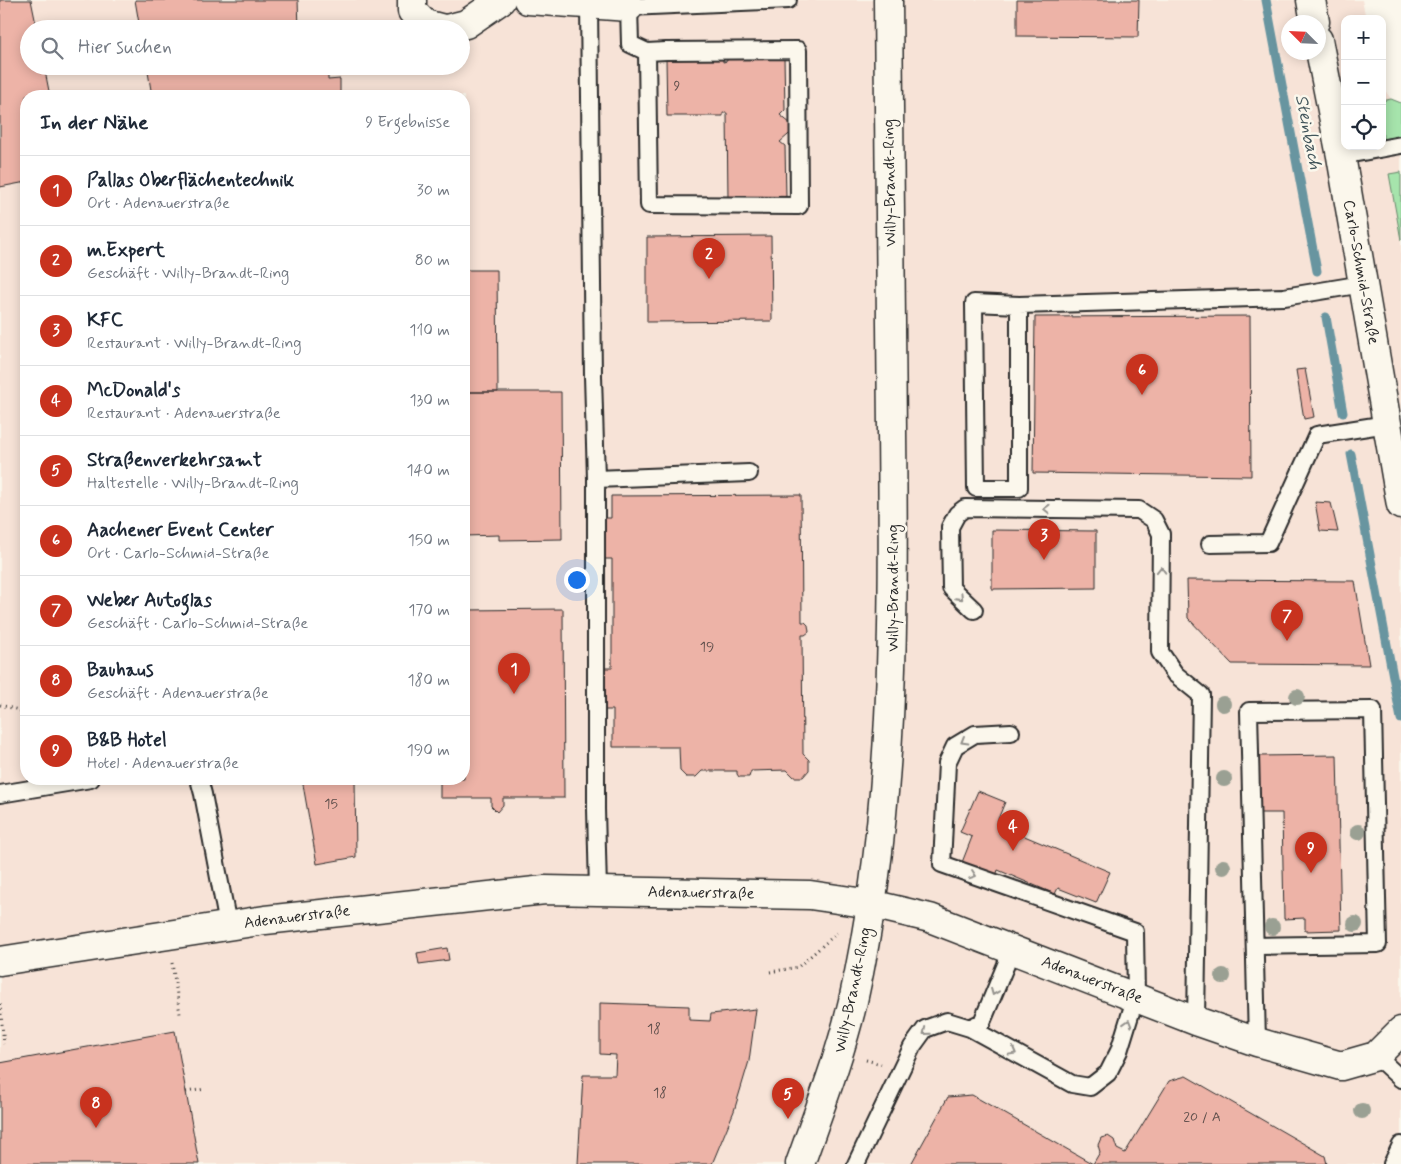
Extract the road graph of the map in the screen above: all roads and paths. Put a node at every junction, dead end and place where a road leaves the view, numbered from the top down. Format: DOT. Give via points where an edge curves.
graph roads {
  1 [pos="412,0"];
  2 [pos="501,0"];
  3 [pos="528,0"];
  4 [pos="788,0"];
  5 [pos="888,0"];
  6 [pos="1311,0"];
  7 [pos="561,1"];
  8 [pos="589,4"];
  9 [pos="629,7"];
  10 [pos="1314,15"];
  11 [pos="421,20"];
  12 [pos="470,21"];
  13 [pos="647,52"];
  14 [pos="1322,60"];
  15 [pos="1401,145"];
  16 [pos="1341,156"];
  17 [pos="1363,284"];
  18 [pos="1019,306"];
  19 [pos="1387,424"];
  20 [pos="749,473"];
  21 [pos="596,479"];
  22 [pos="1401,505"];
  23 [pos="1210,544"];
  24 [pos="974,610"];
  25 [pos="0,706"];
  26 [pos="20,711"];
  27 [pos="1011,732"];
  28 [pos="55,785"];
  29 [pos="201,785"];
  30 [pos="0,794"];
  31 [pos="598,891"];
  32 [pos="871,904"];
  33 [pos="228,926"];
  34 [pos="168,935"];
  35 [pos="1255,946"];
  36 [pos="1012,950"];
  37 [pos="0,961"];
  38 [pos="770,972"];
  39 [pos="1136,996"];
  40 [pos="0,1004"];
  41 [pos="180,1014"];
  42 [pos="1196,1021"];
  43 [pos="970,1028"];
  44 [pos="1401,1031"];
  45 [pos="1257,1042"];
  46 [pos="4,1044"];
  47 [pos="839,1055"];
  48 [pos="1376,1056"];
  49 [pos="902,1068"];
  50 [pos="1401,1080"];
  51 [pos="204,1089"];
  52 [pos="186,1092"];
  53 [pos="800,1164"];
  54 [pos="856,1164"];
  1 -- 11 [label="street" via="412,11"];
  2 -- 12 [label="street"];
  3 -- 7 [label="street"];
  4 -- 9 [label="lane"];
  5 -- 32 [label="street, Willy-Brandt-Ring" via="892,667 881,830"];
  6 -- 10 [label="street"];
  7 -- 8 [label="street"];
  8 -- 9 [label="street"];
  8 -- 21 [label="lane"];
  9 -- 13 [label="lane" via="630,44"];
  13 -- 13 [label="lane" via="649,204 799,206 798,50"];
  14 -- 16 [label="street, Carlo-Schmid-Straße"];
  15 -- 16 [label="lane"];
  16 -- 17 [label="street, Carlo-Schmid-Straße"];
  17 -- 18 [label="lane" via="1284,297"];
  17 -- 19 [label="street, Carlo-Schmid-Straße"];
  18 -- 18 [label="lane" via="974,303 976,488 1018,488"];
  19 -- 22 [label="street, Carlo-Schmid-Straße"];
  19 -- 23 [label="lane" via="1318,435 1268,543"];
  20 -- 21 [label="lane"];
  21 -- 31 [label="lane"];
  42 -- 24 [label="lane, one-way" via="1201,695 1176,674 1160,652 1161,534 1154,520 1139,510 965,508 957,514 950,528 951,588"];
  25 -- 26 [label="path"];
  27 -- 39 [label="lane, one-way" via="975,734 955,746 947,763 942,864 1135,932"];
  28 -- 30 [label="lane"];
  29 -- 33 [label="lane"];
  31 -- 32 [label="street, Adenauerstraße" via="810,895"];
  31 -- 33 [label="street, Adenauerstraße" via="545,890 326,912"];
  32 -- 36 [label="street, Adenauerstraße" via="930,918"];
  32 -- 38 [label="path" via="798,967"];
  32 -- 47 [label="street, Willy-Brandt-Ring"];
  33 -- 34 [label="street, Adenauerstraße"];
  34 -- 37 [label="street, Adenauerstraße"];
  34 -- 41 [label="path"];
  35 -- 35 [label="lane" via="1249,711 1373,710 1378,944"];
  35 -- 45 [label="lane"];
  36 -- 39 [label="street, Adenauerstraße"];
  36 -- 43 [label="lane, one-way" via="982,1022"];
  39 -- 42 [label="street, Adenauerstraße"];
  43 -- 39 [label="lane, one-way" via="1072,1084 1090,1087 1108,1073 1119,1051"];
  40 -- 46 [label="path"];
  42 -- 45 [label="street, Adenauerstraße"];
  43 -- 49 [label="lane, one-way" via="947,1021 926,1029 912,1046"];
  44 -- 48 [label="street"];
  45 -- 48 [label="street, Adenauerstraße" via="1341,1066"];
  47 -- 49 [label="path"];
  47 -- 53 [label="street, Willy-Brandt-Ring"];
  48 -- 50 [label="lane"];
  49 -- 54 [label="lane"];
  51 -- 52 [label="path"];
}
